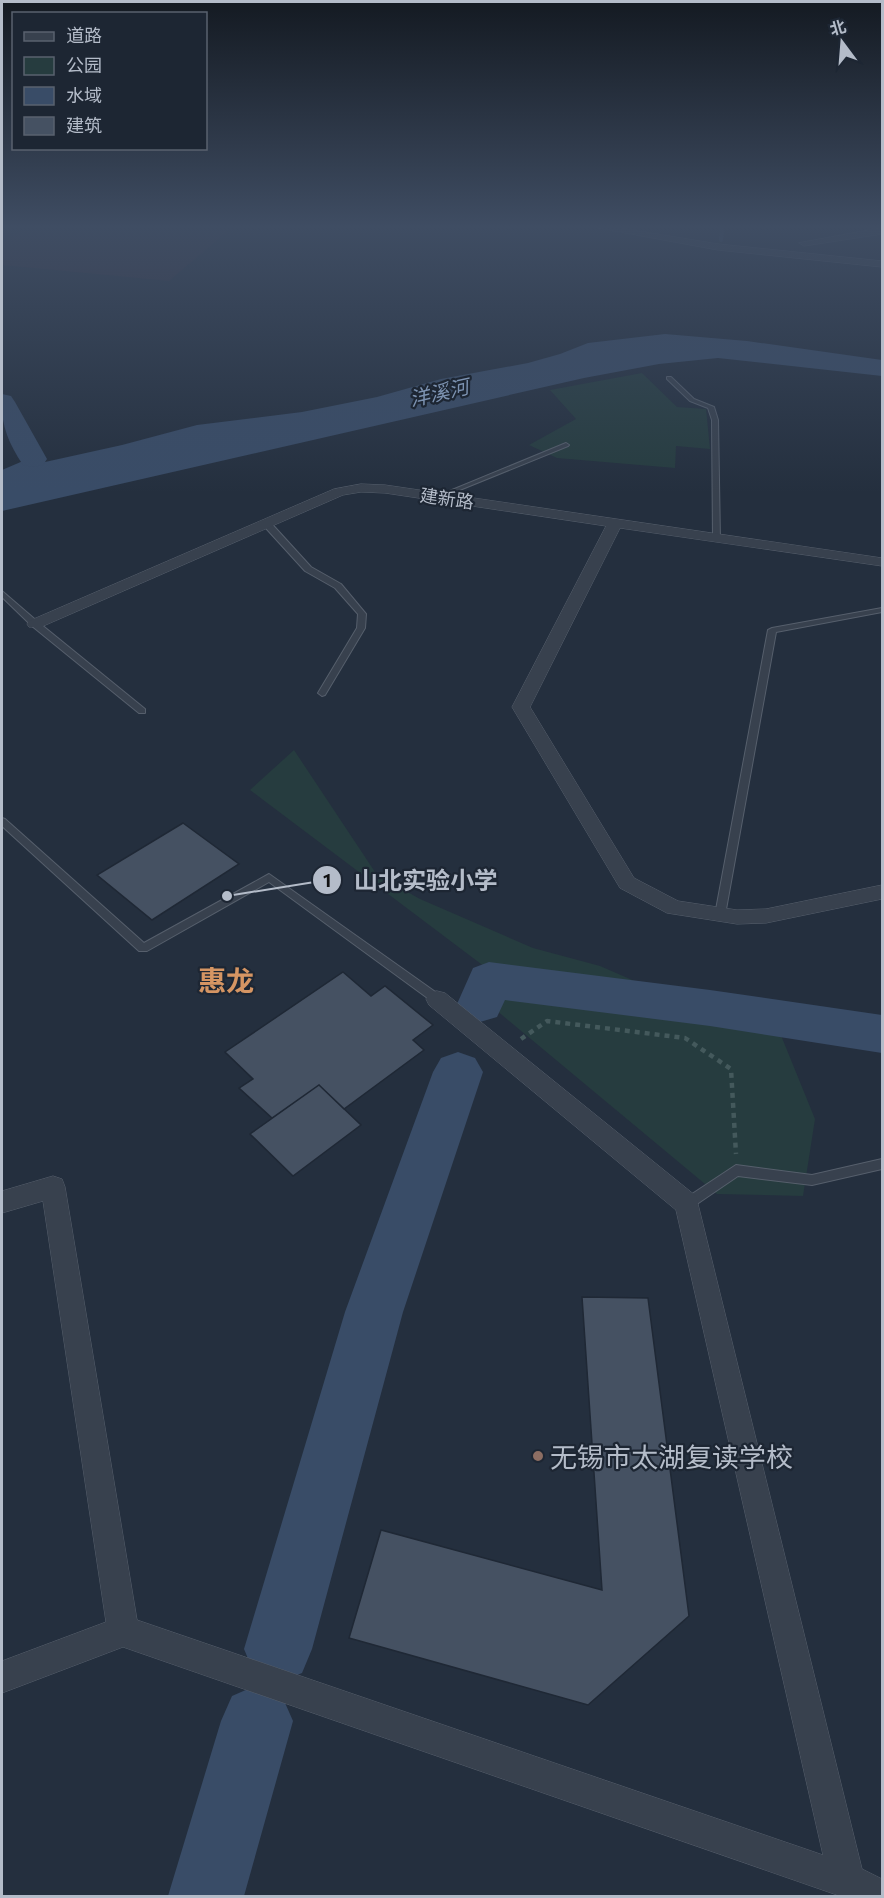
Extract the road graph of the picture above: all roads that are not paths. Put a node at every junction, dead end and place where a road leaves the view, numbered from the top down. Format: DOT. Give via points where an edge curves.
graph roads {
  1 [pos="669,378"];
  2 [pos="566,445"];
  3 [pos="438,497"];
  4 [pos="615,523"];
  5 [pos="267,524"];
  6 [pos="717,539"];
  7 [pos="882,562"];
  8 [pos="2,593"];
  9 [pos="882,610"];
  10 [pos="35,624"];
  11 [pos="322,693"];
  12 [pos="142,711"];
  13 [pos="2,821"];
  14 [pos="882,892"];
  15 [pos="720,915"];
  16 [pos="437,999"];
  17 [pos="882,1164"];
  18 [pos="2,1202"];
  19 [pos="687,1204"];
  20 [pos="123,1631"];
  21 [pos="2,1677"];
  22 [pos="847,1881"];
  23 [pos="880,1896"];
  1 -- 6 [label="lane" via="692,400 711,407 715,420"];
  2 -- 3 [label="lane"];
  3 -- 4 [label="street, 建新路"];
  3 -- 5 [label="street, 建新路" via="361,488 339,492"];
  4 -- 6 [label="street, 建新路"];
  4 -- 15 [label="street" via="522,707 627,883 674,908"];
  5 -- 10 [label="street, 建新路"];
  5 -- 11 [label="lane" via="308,569 338,586 362,614 361,628"];
  6 -- 7 [label="street, 建新路"];
  8 -- 10 [label="lane"];
  9 -- 15 [label="lane" via="772,630"];
  10 -- 12 [label="lane"];
  13 -- 16 [label="lane" via="143,948 269,878"];
  14 -- 15 [label="street" via="766,916"];
  16 -- 19 [label="street"];
  17 -- 19 [label="lane" via="812,1180 736,1170"];
  18 -- 20 [label="street" via="53,1186"];
  19 -- 22 [label="street"];
  20 -- 21 [label="street"];
  20 -- 22 [label="street"];
  22 -- 23 [label="street"];
}
